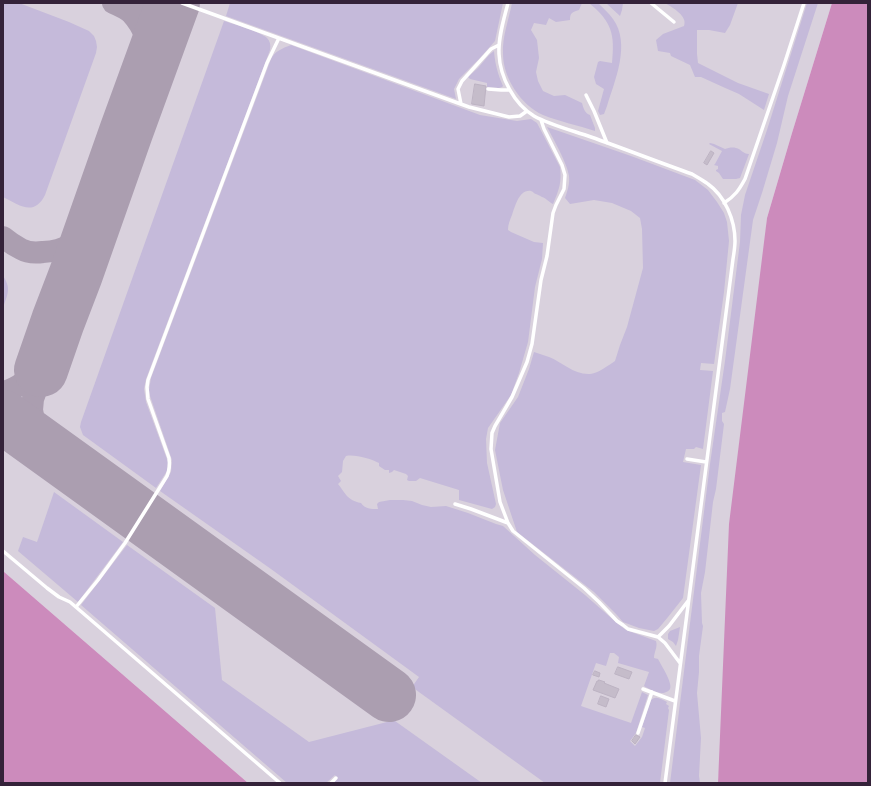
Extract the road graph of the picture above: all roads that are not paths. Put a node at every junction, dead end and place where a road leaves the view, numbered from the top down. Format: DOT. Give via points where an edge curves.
graph roads {
  1 [pos="182,3"];
  2 [pos="508,3"];
  3 [pos="651,3"];
  4 [pos="804,3"];
  5 [pos="674,22"];
  6 [pos="279,38"];
  7 [pos="499,45"];
  8 [pos="488,89"];
  9 [pos="510,90"];
  10 [pos="586,95"];
  11 [pos="460,104"];
  12 [pos="527,111"];
  13 [pos="541,120"];
  14 [pos="607,142"];
  15 [pos="724,203"];
  16 [pos="688,459"];
  17 [pos="706,462"];
  18 [pos="455,504"];
  19 [pos="508,523"];
  20 [pos="3,551"];
  21 [pos="688,600"];
  22 [pos="76,607"];
  23 [pos="658,636"];
  24 [pos="680,663"];
  25 [pos="642,689"];
  26 [pos="652,692"];
  27 [pos="676,701"];
  28 [pos="638,733"];
  29 [pos="336,778"];
  30 [pos="280,783"];
  31 [pos="330,783"];
  32 [pos="665,783"];
  1 -- 6 [label="lane"];
  2 -- 7 [label="lane"];
  3 -- 5 [label="lane"];
  4 -- 15 [label="lane" via="745,179 733,197"];
  6 -- 11 [label="lane"];
  6 -- 22 [label="lane" via="267,63 148,380 148,399 169,458 169,471 125,543"];
  7 -- 9 [label="lane" via="500,63"];
  7 -- 11 [label="lane" via="491,49 462,80 458,89"];
  8 -- 9 [label="lane"];
  9 -- 12 [label="lane"];
  10 -- 14 [label="lane"];
  11 -- 12 [label="lane" via="509,117 520,116"];
  12 -- 13 [label="lane"];
  13 -- 14 [label="lane"];
  13 -- 19 [label="lane" via="562,165 565,181 553,213 527,362 492,434 491,449 500,502"];
  14 -- 15 [label="lane" via="692,174 709,184"];
  15 -- 17 [label="lane" via="733,221 735,241"];
  16 -- 17 [label="lane"];
  17 -- 21 [label="lane"];
  18 -- 19 [label="lane"];
  19 -- 23 [label="lane" via="513,531 584,588 617,621 628,629"];
  20 -- 22 [label="lane" via="46,588"];
  21 -- 23 [label="lane" via="669,626"];
  21 -- 24 [label="lane"];
  22 -- 30 [label="lane"];
  23 -- 24 [label="lane"];
  24 -- 27 [label="lane"];
  25 -- 26 [label="lane"];
  26 -- 27 [label="lane"];
  26 -- 28 [label="lane"];
  27 -- 32 [label="lane"];
  29 -- 31 [label="lane"];
}
